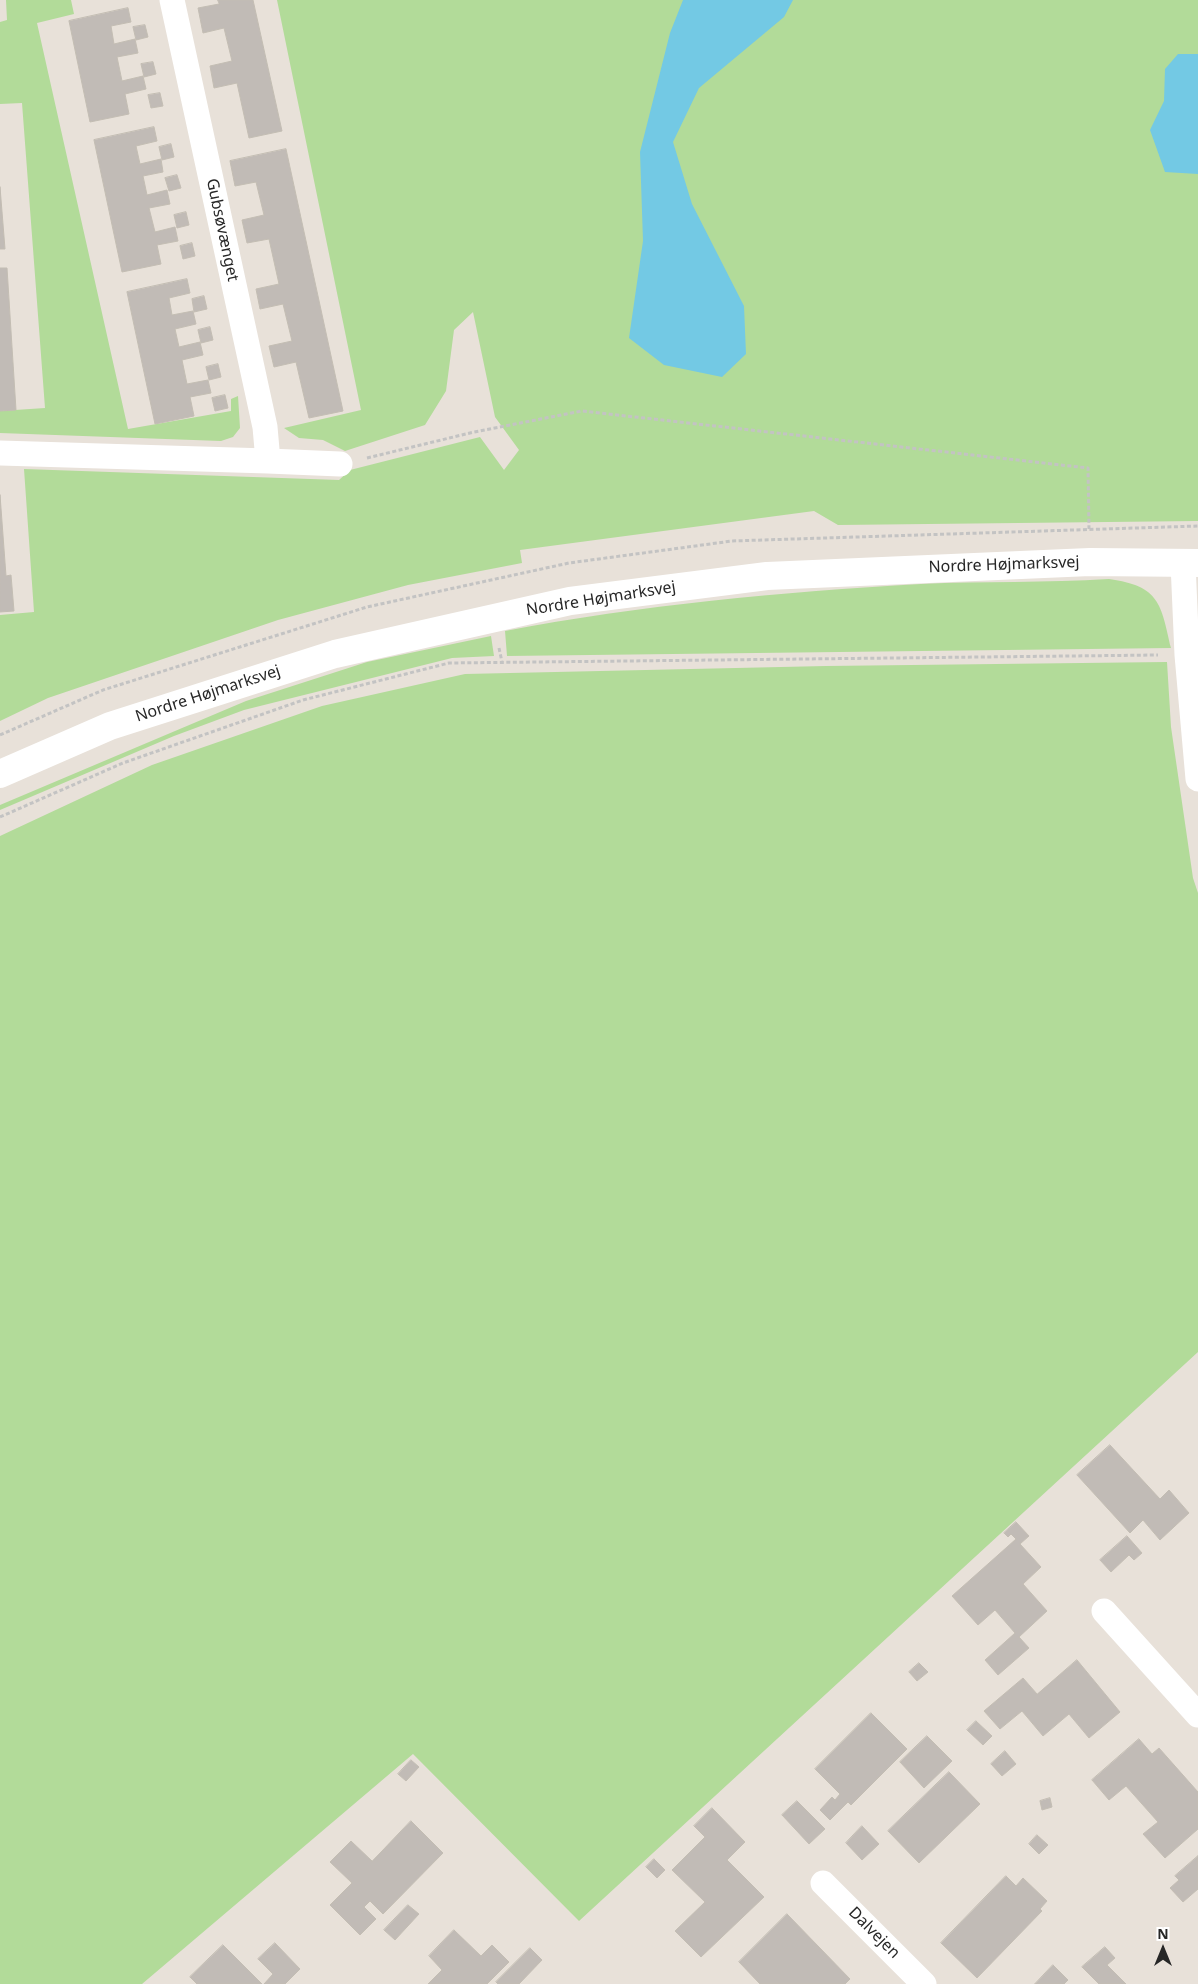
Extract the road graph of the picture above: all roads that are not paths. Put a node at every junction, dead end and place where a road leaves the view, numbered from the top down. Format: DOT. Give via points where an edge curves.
graph roads {
  1 [pos="172,0"];
  2 [pos="0,453"];
  3 [pos="268,461"];
  4 [pos="340,464"];
  5 [pos="1191,563"];
  6 [pos="0,774"];
  7 [pos="1198,779"];
  8 [pos="1104,1611"];
  9 [pos="1198,1715"];
  10 [pos="823,1883"];
  11 [pos="924,1984"];
  1 -- 3 [label="street, Gubsøvænget" via="265,426"];
  2 -- 3 [label="street"];
  3 -- 4 [label="street"];
  5 -- 6 [label="street, Nordre Højmarksvej" via="1090,562 767,576 570,601 335,654 110,726"];
  5 -- 7 [label="street" via="1187,655"];
  8 -- 9 [label="street"];
  10 -- 11 [label="street, Dalvejen"];
}
